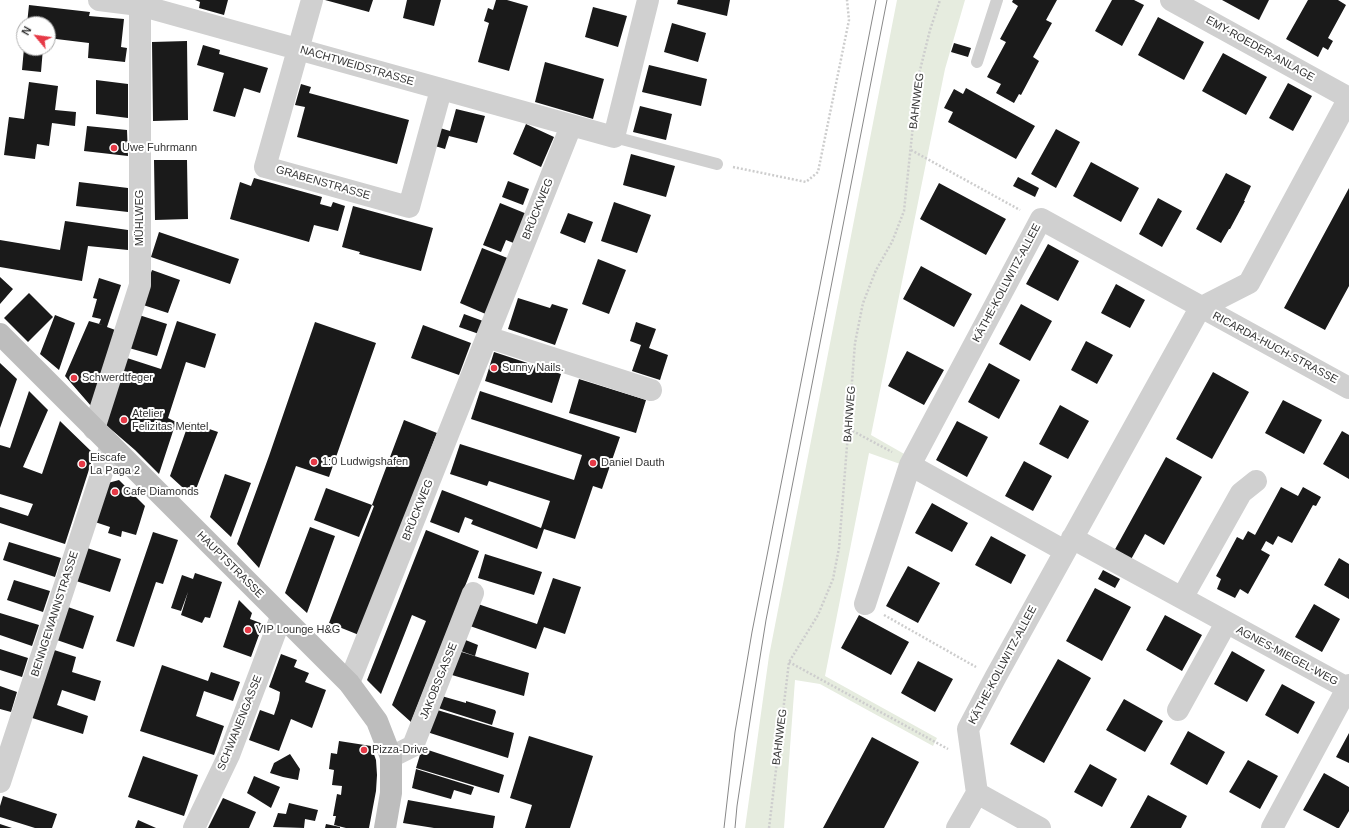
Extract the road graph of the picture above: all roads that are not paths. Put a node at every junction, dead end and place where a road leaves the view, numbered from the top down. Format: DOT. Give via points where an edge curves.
graph roads {
  1 [pos="99,0"];
  2 [pos="312,0"];
  3 [pos="648,0"];
  4 [pos="997,0"];
  5 [pos="1171,0"];
  6 [pos="140,2"];
  7 [pos="298,49"];
  8 [pos="977,62"];
  9 [pos="441,90"];
  10 [pos="1349,98"];
  11 [pos="571,126"];
  12 [pos="614,137"];
  13 [pos="717,164"];
  14 [pos="1200,308"];
  15 [pos="0,334"];
  16 [pos="487,337"];
  17 [pos="1349,388"];
  18 [pos="651,390"];
  19 [pos="94,429"];
  20 [pos="111,446"];
  21 [pos="910,465"];
  22 [pos="1256,481"];
  23 [pos="1069,545"];
  24 [pos="473,593"];
  25 [pos="1182,598"];
  26 [pos="865,604"];
  27 [pos="281,617"];
  28 [pos="1226,623"];
  29 [pos="348,683"];
  30 [pos="1348,688"];
  31 [pos="1178,710"];
  32 [pos="391,757"];
  33 [pos="0,782"];
  34 [pos="976,793"];
  35 [pos="194,828"];
  36 [pos="385,828"];
  37 [pos="957,828"];
  38 [pos="1040,828"];
  39 [pos="1272,828"];
  1 -- 6 [label="street, NACHTWEIDSTRASSE"];
  2 -- 7 [label="street, GRABENSTRASSE"];
  3 -- 12 [label="street"];
  4 -- 8 [label="lane"];
  5 -- 10 [label="street, EMY-ROEDER-ANLAGE"];
  6 -- 7 [label="street, NACHTWEIDSTRASSE"];
  6 -- 19 [label="street, MÜHLWEG" via="140,284"];
  7 -- 9 [label="street, NACHTWEIDSTRASSE"];
  7 -- 9 [label="street, GRABENSTRASSE" via="265,167 408,207"];
  9 -- 11 [label="street, NACHTWEIDSTRASSE"];
  10 -- 14 [label="street" via="1249,283"];
  11 -- 12 [label="street, NACHTWEIDSTRASSE"];
  11 -- 16 [label="street, BRÜCKWEG"];
  12 -- 13 [label="lane"];
  14 -- 17 [label="street, RICARDA-HUCH-STRASSE"];
  14 -- 21 [label="street, KÄTHE-KOLLWITZ-ALLEE" via="1041,219"];
  14 -- 23 [label="street, KÄTHE-KOLLWITZ-ALLEE"];
  15 -- 19 [label="main road, HAUPTSTRASSE"];
  16 -- 18 [label="street"];
  16 -- 29 [label="street, BRÜCKWEG"];
  19 -- 20 [label="main road, HAUPTSTRASSE"];
  20 -- 27 [label="main road, HAUPTSTRASSE"];
  20 -- 33 [label="street, BENNGEWANNSTRASSE"];
  21 -- 23 [label="street"];
  21 -- 26 [label="street, KÄTHE-KOLLWITZ-ALLEE"];
  22 -- 25 [label="street" via="1240,493"];
  23 -- 25 [label="street, AGNES-MIEGEL-WEG"];
  23 -- 34 [label="street, KÄTHE-KOLLWITZ-ALLEE" via="968,729"];
  24 -- 32 [label="street, JAKOBSGASSE" via="413,746"];
  25 -- 28 [label="street, AGNES-MIEGEL-WEG"];
  27 -- 29 [label="main road, HAUPTSTRASSE"];
  27 -- 35 [label="street, SCHWANENGASSE" via="229,755"];
  28 -- 30 [label="street, AGNES-MIEGEL-WEG"];
  28 -- 31 [label="street, AGNES-MIEGEL-WEG"];
  29 -- 32 [label="main road, HAUPTSTRASSE" via="378,721"];
  30 -- 39 [label="street"];
  32 -- 36 [label="main road, HAUPTSTRASSE" via="391,793"];
  34 -- 37 [label="street"];
  34 -- 38 [label="street"];
}
